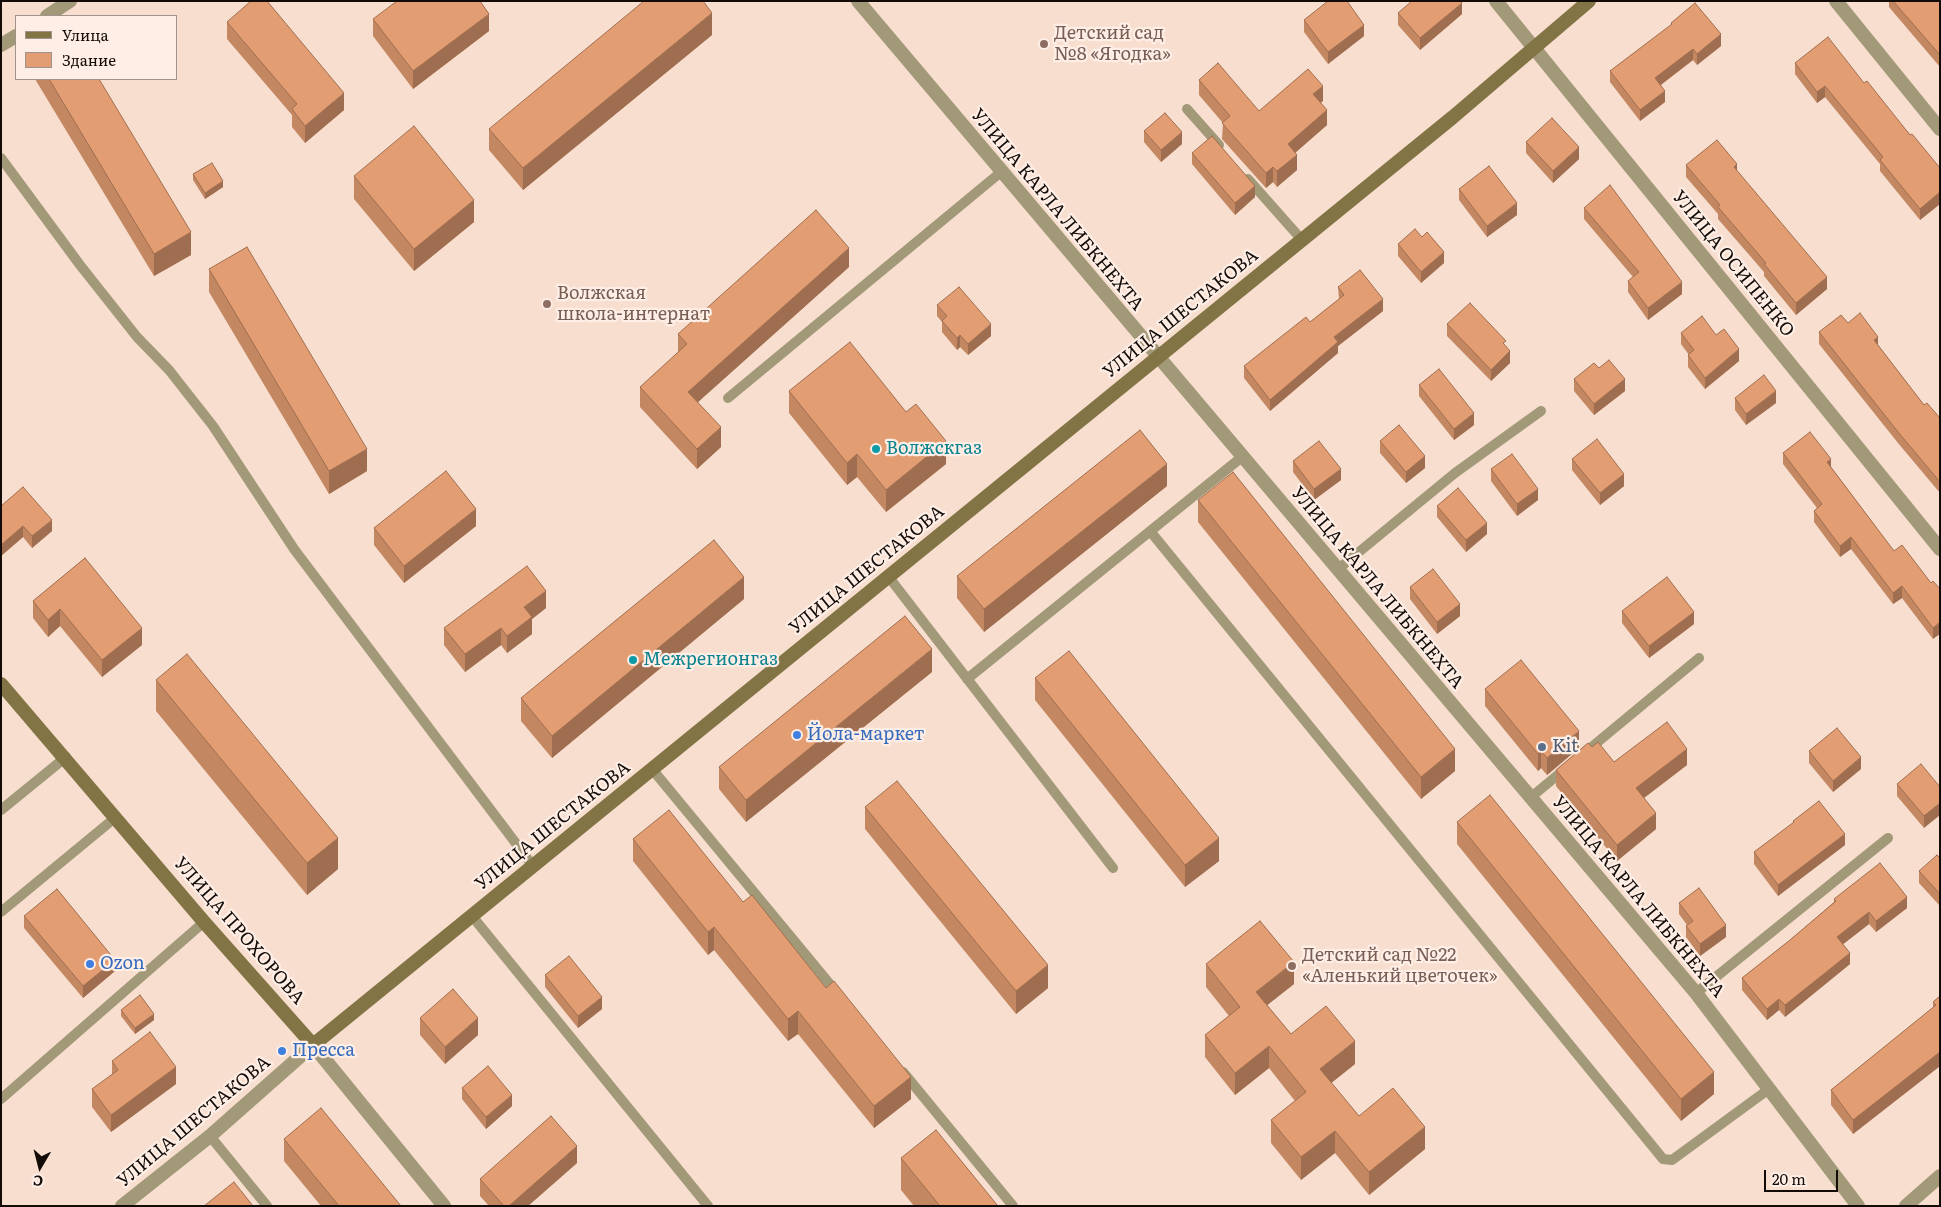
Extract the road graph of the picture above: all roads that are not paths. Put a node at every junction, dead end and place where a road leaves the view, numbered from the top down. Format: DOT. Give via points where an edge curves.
graph roads {
  1 [pos="70,1"];
  2 [pos="858,1"];
  3 [pos="1496,1"];
  4 [pos="1589,1"];
  5 [pos="1836,1"];
  6 [pos="49,15"];
  7 [pos="15,37"];
  8 [pos="1,45"];
  9 [pos="1534,48"];
  10 [pos="1187,109"];
  11 [pos="1940,129"];
  12 [pos="1225,153"];
  13 [pos="1,158"];
  14 [pos="1001,172"];
  15 [pos="1244,174"];
  16 [pos="1302,240"];
  17 [pos="1157,357"];
  18 [pos="728,398"];
  19 [pos="1541,411"];
  20 [pos="1242,457"];
  21 [pos="1150,532"];
  22 [pos="1940,550"];
  23 [pos="1337,570"];
  24 [pos="888,576"];
  25 [pos="1699,658"];
  26 [pos="967,679"];
  27 [pos="1,684"];
  28 [pos="66,757"];
  29 [pos="652,769"];
  30 [pos="1530,798"];
  31 [pos="1,810"];
  32 [pos="116,817"];
  33 [pos="1888,838"];
  34 [pos="532,866"];
  35 [pos="1113,868"];
  36 [pos="1,912"];
  37 [pos="472,916"];
  38 [pos="204,922"];
  39 [pos="1696,993"];
  40 [pos="842,999"];
  41 [pos="313,1045"];
  42 [pos="899,1068"];
  43 [pos="1769,1089"];
  44 [pos="1,1099"];
  45 [pos="210,1136"];
  46 [pos="1940,1176"];
  47 [pos="122,1206"];
  48 [pos="267,1206"];
  49 [pos="444,1206"];
  50 [pos="708,1206"];
  51 [pos="1013,1206"];
  52 [pos="1858,1206"];
  53 [pos="1906,1206"];
  1 -- 6 [label="street"];
  2 -- 14 [label="street, УЛИЦА КАРЛА ЛИБКНЕХТА"];
  3 -- 9 [label="street, УЛИЦА ОСИПЕНКО"];
  4 -- 9 [label="main road, УЛИЦА ШЕСТАКОВА"];
  5 -- 11 [label="street"];
  7 -- 8 [label="street"];
  9 -- 16 [label="main road, УЛИЦА ШЕСТАКОВА"];
  9 -- 22 [label="street, УЛИЦА ОСИПЕНКО"];
  10 -- 12 [label="lane"];
  13 -- 34 [label="lane" via="136,337 169,370 213,426 294,549"];
  14 -- 17 [label="street, УЛИЦА КАРЛА ЛИБКНЕХТА"];
  14 -- 18 [label="lane"];
  15 -- 16 [label="lane"];
  16 -- 17 [label="main road, УЛИЦА ШЕСТАКОВА"];
  17 -- 20 [label="street, УЛИЦА КАРЛА ЛИБКНЕХТА"];
  17 -- 24 [label="main road, УЛИЦА ШЕСТАКОВА"];
  19 -- 23 [label="lane" via="1455,473"];
  20 -- 21 [label="lane"];
  20 -- 23 [label="street, УЛИЦА КАРЛА ЛИБКНЕХТА"];
  21 -- 26 [label="lane"];
  21 -- 43 [label="lane" via="1663,1158 1672,1160"];
  23 -- 30 [label="street, УЛИЦА КАРЛА ЛИБКНЕХТА"];
  24 -- 26 [label="lane"];
  24 -- 29 [label="main road, УЛИЦА ШЕСТАКОВА"];
  25 -- 30 [label="lane"];
  26 -- 35 [label="lane"];
  27 -- 28 [label="main road, УЛИЦА ПРОХОРОВА"];
  28 -- 31 [label="lane"];
  28 -- 32 [label="main road, УЛИЦА ПРОХОРОВА"];
  29 -- 34 [label="main road, УЛИЦА ШЕСТАКОВА"];
  29 -- 40 [label="lane"];
  30 -- 39 [label="street, УЛИЦА КАРЛА ЛИБКНЕХТА"];
  32 -- 36 [label="lane"];
  32 -- 38 [label="main road, УЛИЦА ПРОХОРОВА"];
  33 -- 39 [label="lane"];
  34 -- 37 [label="main road, УЛИЦА ШЕСТАКОВА"];
  37 -- 41 [label="main road, УЛИЦА ШЕСТАКОВА"];
  37 -- 50 [label="lane"];
  38 -- 41 [label="main road, УЛИЦА ПРОХОРОВА"];
  38 -- 44 [label="lane"];
  39 -- 43 [label="street, УЛИЦА КАРЛА ЛИБКНЕХТА"];
  41 -- 45 [label="street, УЛИЦА ШЕСТАКОВА"];
  41 -- 49 [label="street, УЛИЦА ПРОХОРОВА"];
  42 -- 51 [label="lane"];
  43 -- 52 [label="street, УЛИЦА КАРЛА ЛИБКНЕХТА"];
  45 -- 47 [label="street, УЛИЦА ШЕСТАКОВА"];
  45 -- 48 [label="lane"];
  46 -- 53 [label="street"];
}
